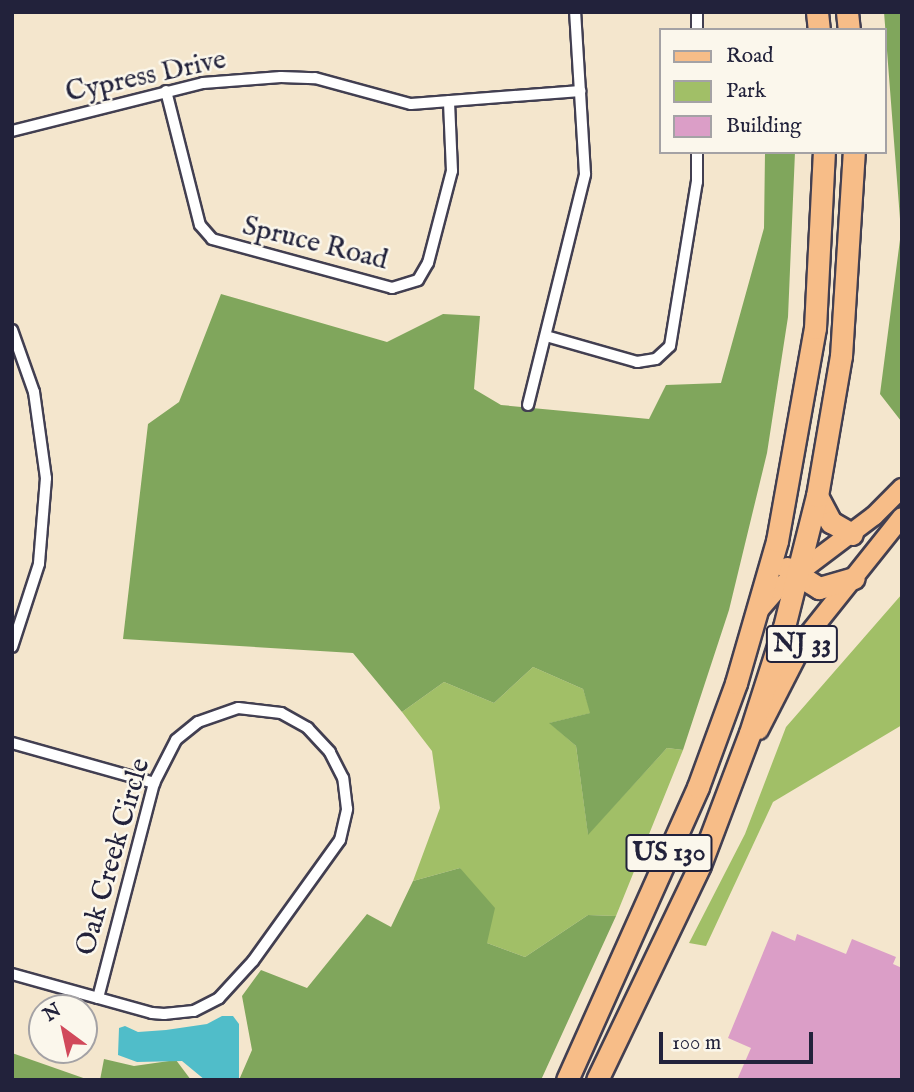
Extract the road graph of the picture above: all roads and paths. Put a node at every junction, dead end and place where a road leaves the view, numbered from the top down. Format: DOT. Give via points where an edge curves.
graph roads {
  1 [pos="575,12"];
  2 [pos="166,91"];
  3 [pos="581,91"];
  4 [pos="449,101"];
  5 [pos="12,131"];
  6 [pos="697,154"];
  7 [pos="824,154"];
  8 [pos="854,154"];
  9 [pos="12,330"];
  10 [pos="546,336"];
  11 [pos="528,405"];
  12 [pos="902,488"];
  13 [pos="817,496"];
  14 [pos="902,517"];
  15 [pos="852,534"];
  16 [pos="777,541"];
  17 [pos="798,576"];
  18 [pos="854,578"];
  19 [pos="754,620"];
  20 [pos="12,647"];
  21 [pos="12,743"];
  22 [pos="154,783"];
  23 [pos="730,789"];
  24 [pos="12,974"];
  25 [pos="84,994"];
  26 [pos="98,998"];
  27 [pos="567,1080"];
  28 [pos="597,1080"];
  1 -- 3 [label="street"];
  2 -- 4 [label="street, Cypress Drive" via="203,83 298,76 397,102"];
  2 -- 4 [label="street, Spruce Road" via="200,225 212,239 393,288 418,280 428,263 452,171"];
  2 -- 5 [label="street, Cypress Drive"];
  3 -- 4 [label="street, Cypress Drive"];
  3 -- 10 [label="street" via="586,153 583,194"];
  6 -- 10 [label="street" via="674,337 664,354 638,362"];
  7 -- 16 [label="highway, US 130" via="815,328"];
  8 -- 13 [label="highway, US 130" via="847,304"];
  9 -- 20 [label="street" via="34,392 46,478 39,564"];
  10 -- 11 [label="street"];
  12 -- 15 [label="main road, NJ 33"];
  13 -- 15 [label="highway" via="831,522"];
  13 -- 17 [label="highway, US 130"];
  14 -- 18 [label="main road, NJ 33"];
  15 -- 17 [label="main road, NJ 33"];
  16 -- 17 [label="highway" via="782,564"];
  16 -- 19 [label="highway, US 130"];
  17 -- 18 [label="highway" via="819,588"];
  17 -- 19 [label="main road, NJ 33" via="765,600"];
  17 -- 23 [label="highway, US 130"];
  18 -- 23 [label="main road, NJ 33" via="797,652"];
  19 -- 27 [label="highway, US 130" via="698,787"];
  21 -- 22 [label="street"];
  22 -- 26 [label="street, Oak Creek Circle"];
  22 -- 26 [label="street, Oak Creek Circle" via="168,752 198,722 226,710 265,709 308,728 331,752 346,794 345,826 334,853 253,961 219,998 194,1010 164,1014"];
  23 -- 28 [label="highway, US 130" via="664,945"];
  24 -- 25 [label="street"];
}
